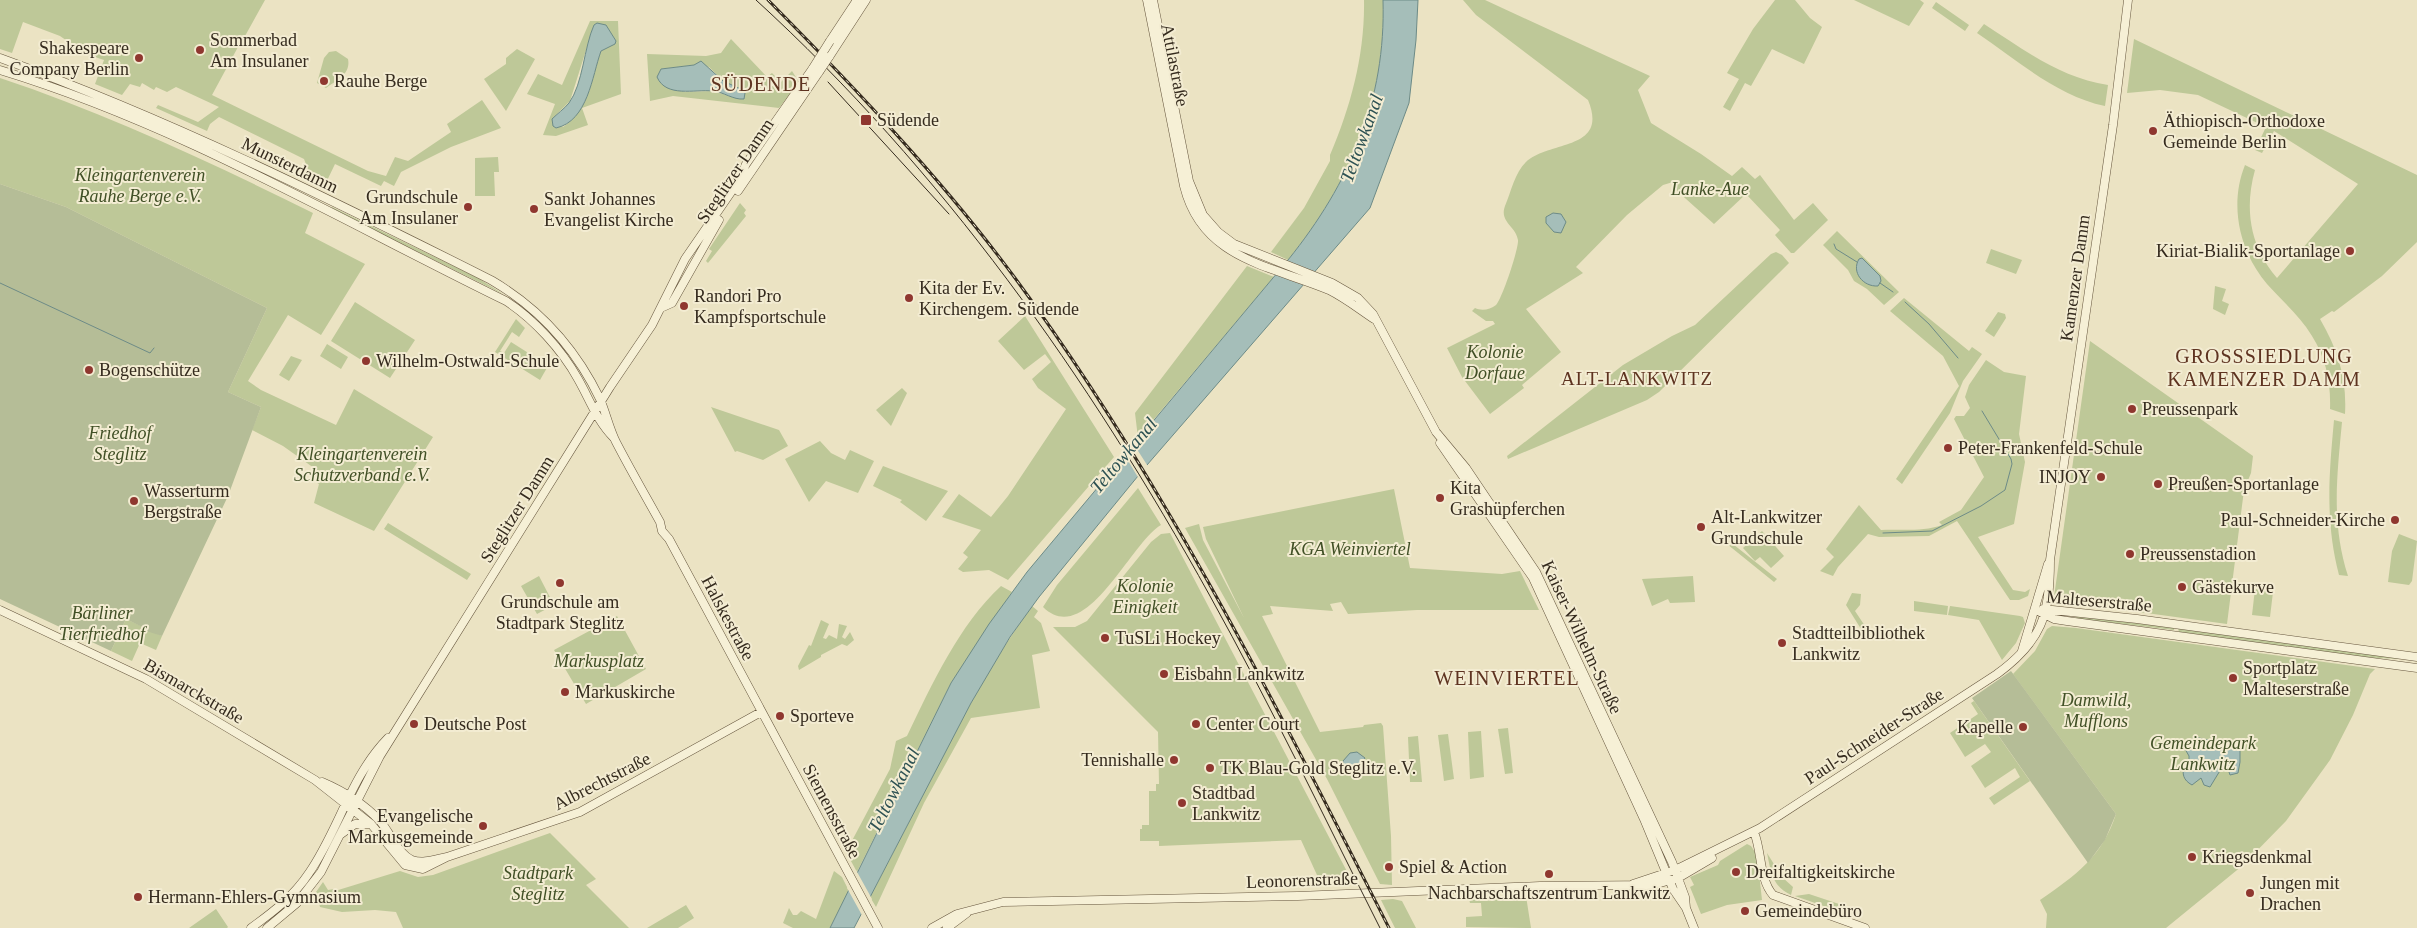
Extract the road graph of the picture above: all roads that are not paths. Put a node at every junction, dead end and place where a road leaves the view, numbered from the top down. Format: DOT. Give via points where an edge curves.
graph roads {
  1 [pos="857,0"];
  2 [pos="866,0"];
  3 [pos="1147,0"];
  4 [pos="1154,0"];
  5 [pos="2128,0"];
  6 [pos="1158,41"];
  7 [pos="832,45"];
  8 [pos="0,58"];
  9 [pos="0,70"];
  10 [pos="326,200"];
  11 [pos="322,208"];
  12 [pos="1200,217"];
  13 [pos="1246,258"];
  14 [pos="1264,261"];
  15 [pos="601,402"];
  16 [pos="595,412"];
  17 [pos="1436,432"];
  18 [pos="615,439"];
  19 [pos="2050,560"];
  20 [pos="0,610"];
  21 [pos="2036,610"];
  22 [pos="2046,611"];
  23 [pos="2176,624"];
  24 [pos="2175,635"];
  25 [pos="2022,651"];
  26 [pos="2417,657"];
  27 [pos="2417,668"];
  28 [pos="761,712"];
  29 [pos="315,780"];
  30 [pos="352,798"];
  31 [pos="344,804"];
  32 [pos="352,809"];
  33 [pos="371,824"];
  34 [pos="1754,832"];
  35 [pos="338,837"];
  36 [pos="447,857"];
  37 [pos="1676,874"];
  38 [pos="1668,877"];
  39 [pos="1686,908"];
  40 [pos="973,909"];
  41 [pos="877,925"];
  42 [pos="251,928"];
  43 [pos="266,928"];
  44 [pos="932,928"];
  45 [pos="947,928"];
  46 [pos="1694,928"];
  47 [pos="1865,928"];
  1 -- 7 [label="main road, Steglitzer Damm"];
  2 -- 7 [label="main road, Steglitzer Damm"];
  3 -- 6 [label="main road, Attilastraße"];
  4 -- 6 [label="main road, Attilastraße"];
  5 -- 19 [label="main road, Kamenzer Damm"];
  6 -- 12 [label="main road, Attilastraße" via="1176,134"];
  7 -- 15 [label="main road, Steglitzer Damm, bridge" via="746,164 711,223 698,237 663,307"];
  8 -- 10 [label="main road, Munsterdamm" via="163,121"];
  9 -- 11 [label="main road, Munsterdamm" via="133,119"];
  10 -- 11 [label="main road"];
  10 -- 15 [label="main road, Munsterdamm" via="491,280 526,304 568,347"];
  11 -- 16 [label="main road, Munsterdamm" via="510,303 558,351 578,378"];
  12 -- 13 [label="main road, Attilastraße" via="1218,243"];
  12 -- 14 [label="main road, Attilastraße" via="1234,244"];
  13 -- 14 [label="main road, Kaiser-Wilhelm-Straße"];
  14 -- 17 [label="main road, Kaiser-Wilhelm-Straße" via="1358,298 1368,307"];
  15 -- 16 [label="main road, Steglitzer Damm"];
  15 -- 18 [label="main road, Halskestraße"];
  16 -- 18 [label="main road, Halskestraße"];
  16 -- 30 [label="main road, Steglitzer Damm" via="398,728 376,750"];
  17 -- 37 [label="main road, Kaiser-Wilhelm-Straße" via="1466,468 1536,572"];
  17 -- 38 [label="main road, Kaiser-Wilhelm-Straße" via="1533,578"];
  18 -- 28 [label="main road, Halskestraße" via="666,528"];
  19 -- 21 [label="main road, Kamenzer Damm"];
  19 -- 22 [label="main road, Kamenzer Damm"];
  20 -- 29 [label="main road, Bismarckstraße" via="146,679"];
  21 -- 22 [label="main road, Malteserstraße"];
  21 -- 25 [label="main road, Paul-Schneider-Straße"];
  22 -- 23 [label="main road, Malteserstraße"];
  22 -- 24 [label="main road, Malteserstraße" via="2054,619"];
  22 -- 25 [label="main road, Paul-Schneider-Straße" via="2037,635"];
  23 -- 24 [label="main road"];
  23 -- 26 [label="main road, Malteserstraße"];
  24 -- 27 [label="main road, Malteserstraße"];
  25 -- 34 [label="main road, Paul-Schneider-Straße" via="1997,674"];
  28 -- 36 [label="main road, Albrechtstraße" via="580,812"];
  28 -- 41 [label="main road, Siemensstraße"];
  29 -- 30 [label="main road, Bismarckstraße"];
  29 -- 31 [label="main road, Bismarckstraße"];
  30 -- 31 [label="main road, Steglitzer Damm"];
  30 -- 32 [label="main road, Steglitzer Damm"];
  30 -- 36 [label="main road, Bismarckstraße" via="380,821 408,857 422,862"];
  31 -- 32 [label="main road, Bismarckstraße"];
  31 -- 42 [label="main road, Steglitzer Damm" via="306,879 288,899"];
  32 -- 33 [label="main road, Bismarckstraße"];
  32 -- 35 [label="main road, Steglitzer Damm"];
  33 -- 35 [label="main road" via="355,824"];
  33 -- 36 [label="main road, Bismarckstraße" via="405,865 426,868"];
  34 -- 37 [label="main road, Paul-Schneider-Straße"];
  34 -- 47 [label="main road" via="1760,846 1766,884 1773,895"];
  35 -- 43 [label="main road, Steglitzer Damm" via="310,888"];
  37 -- 38 [label="main road"];
  37 -- 39 [label="main road, Kaiser-Wilhelm-Straße"];
  38 -- 39 [label="main road, Kaiser-Wilhelm-Straße"];
  38 -- 40 [label="main road, Leonorenstraße" via="1653,885 1003,902"];
  39 -- 46 [label="main road, Kaiser-Wilhelm-Straße"];
  40 -- 44 [label="main road, Leonorenstraße"];
  40 -- 45 [label="main road, Leonorenstraße"];
}
